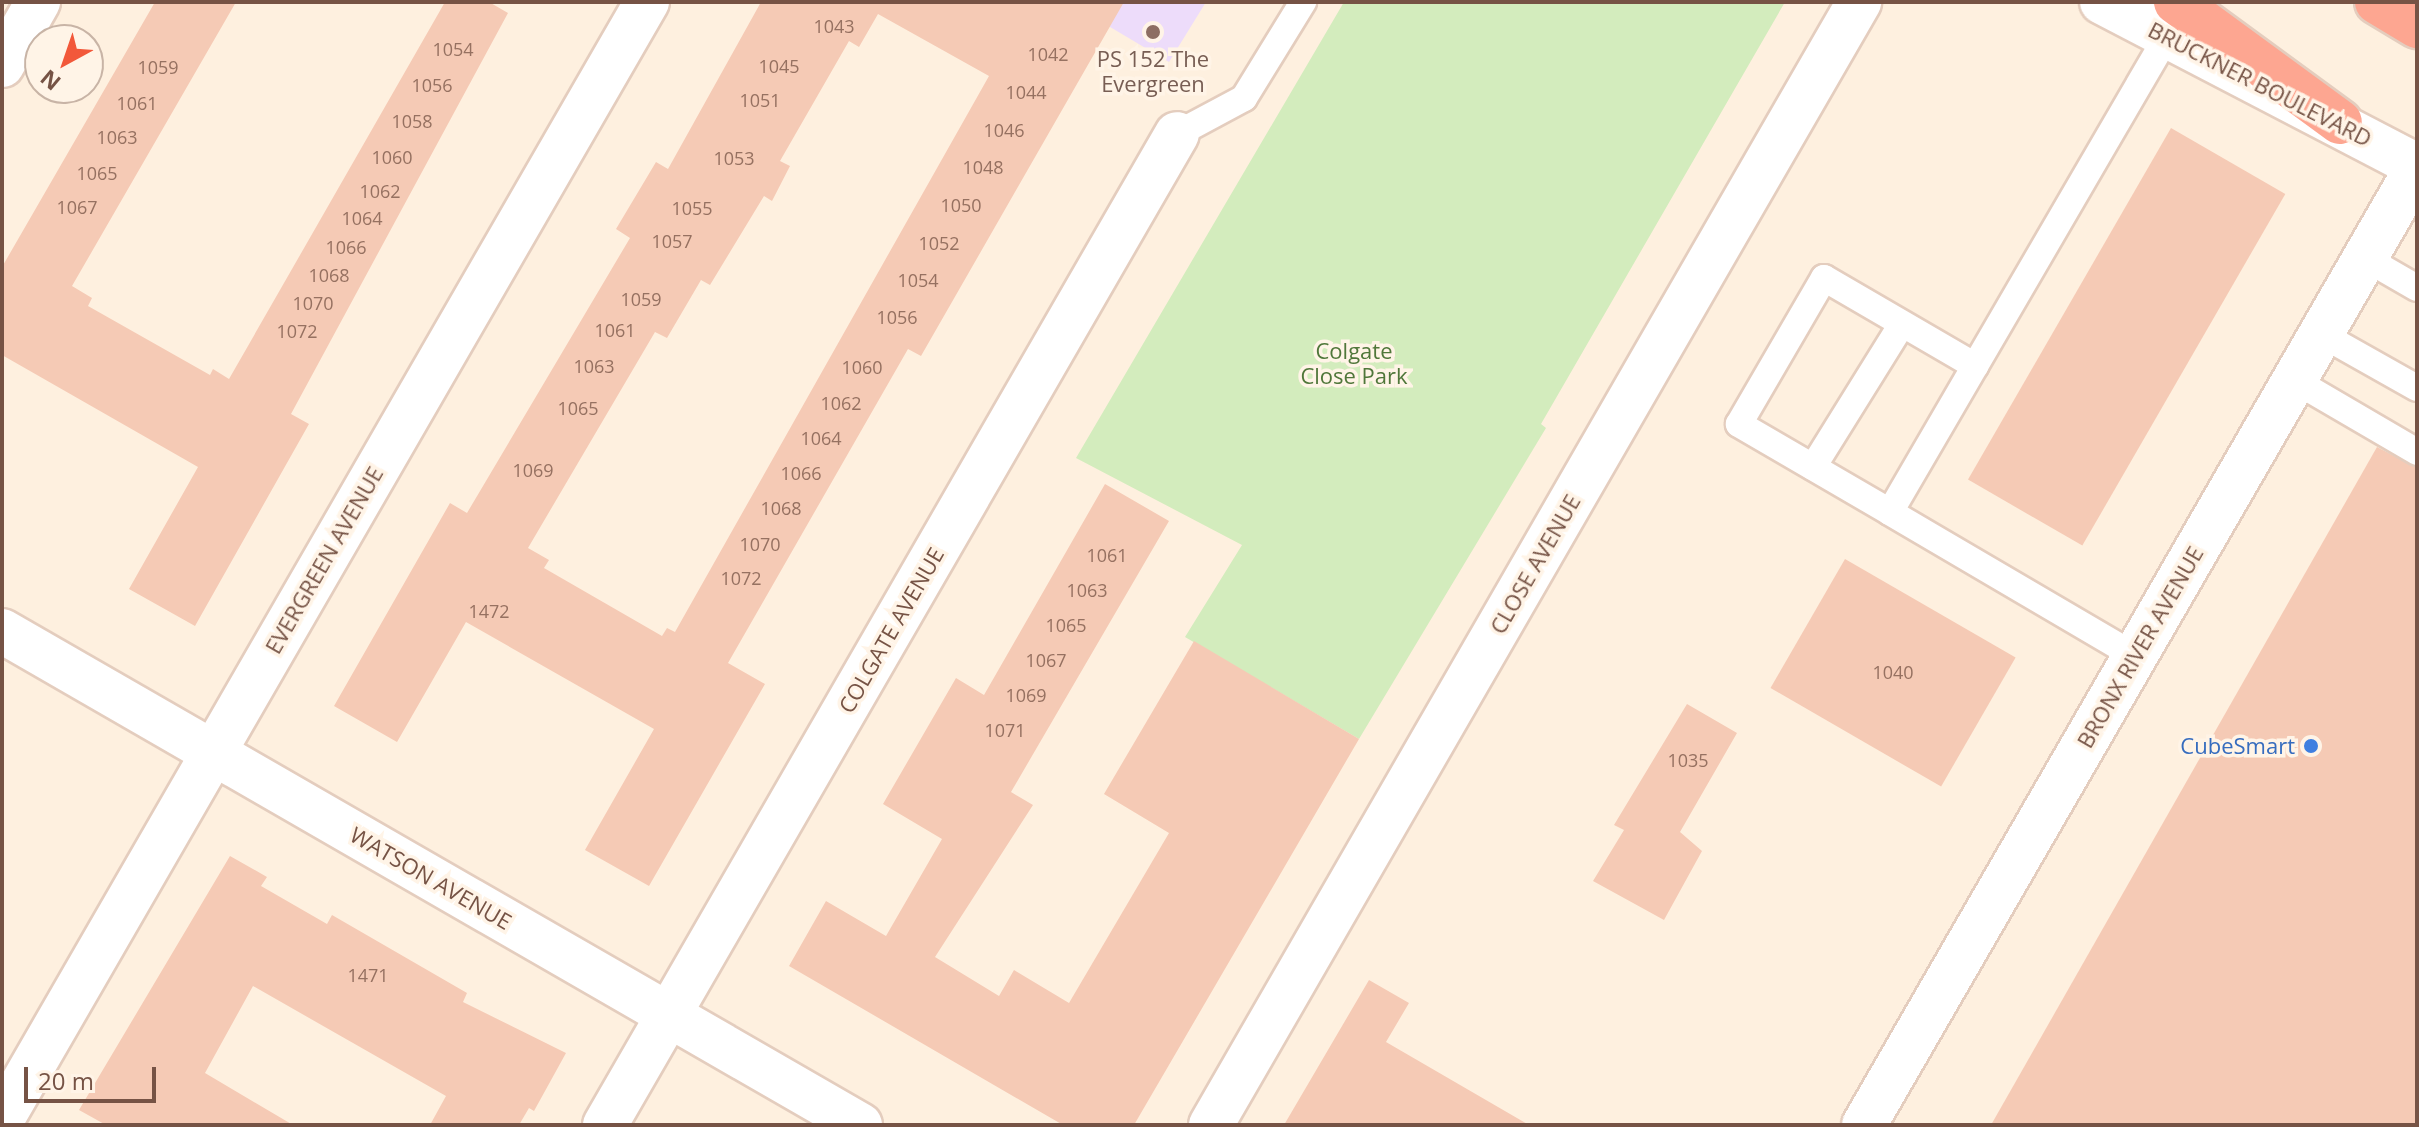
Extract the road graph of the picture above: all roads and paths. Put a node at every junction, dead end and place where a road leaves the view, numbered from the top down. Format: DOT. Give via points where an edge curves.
graph roads {
  1 [pos="38,2"];
  2 [pos="647,2"];
  3 [pos="1303,2"];
  4 [pos="1859,2"];
  5 [pos="2102,2"];
  6 [pos="2377,2"];
  7 [pos="2171,20"];
  8 [pos="2417,26"];
  9 [pos="2,65"];
  10 [pos="2340,122"];
  11 [pos="1177,134"];
  12 [pos="2417,167"];
  13 [pos="2365,258"];
  14 [pos="2417,288"];
  15 [pos="1902,324"];
  16 [pos="2321,334"];
  17 [pos="1975,366"];
  18 [pos="2294,380"];
  19 [pos="2417,388"];
  20 [pos="2417,452"];
  21 [pos="1813,467"];
  22 [pos="1890,512"];
  23 [pos="2,631"];
  24 [pos="2135,656"];
  25 [pos="213,752"];
  26 [pos="669,1015"];
  27 [pos="2,1119"];
  28 [pos="605,1125"];
  29 [pos="860,1125"];
  30 [pos="1211,1125"];
  31 [pos="1864,1125"];
  1 -- 9 [label="street"];
  2 -- 25 [label="street, EVERGREEN AVENUE"];
  3 -- 11 [label="lane" via="1244,98"];
  4 -- 30 [label="street, CLOSE AVENUE"];
  5 -- 7 [label="street, BRUCKNER BOULEVARD"];
  6 -- 8 [label="highway"];
  7 -- 10 [label="highway"];
  7 -- 17 [label="lane"];
  10 -- 12 [label="street, BRUCKNER BOULEVARD"];
  11 -- 26 [label="street, COLGATE AVENUE"];
  12 -- 13 [label="street, BRONX RIVER AVENUE"];
  13 -- 14 [label="lane"];
  13 -- 16 [label="street, BRONX RIVER AVENUE"];
  15 -- 17 [label="lane"];
  15 -- 21 [label="lane"];
  15 -- 21 [label="lane" via="1824,278 1739,424"];
  16 -- 18 [label="street, BRONX RIVER AVENUE"];
  16 -- 19 [label="lane"];
  17 -- 22 [label="lane"];
  18 -- 20 [label="lane"];
  18 -- 24 [label="street, BRONX RIVER AVENUE"];
  21 -- 22 [label="lane"];
  22 -- 24 [label="lane"];
  23 -- 25 [label="street, WATSON AVENUE"];
  24 -- 31 [label="street, BRONX RIVER AVENUE"];
  25 -- 26 [label="street, WATSON AVENUE"];
  25 -- 27 [label="street, EVERGREEN AVENUE"];
  26 -- 28 [label="street, COLGATE AVENUE"];
  26 -- 29 [label="street, WATSON AVENUE"];
}
